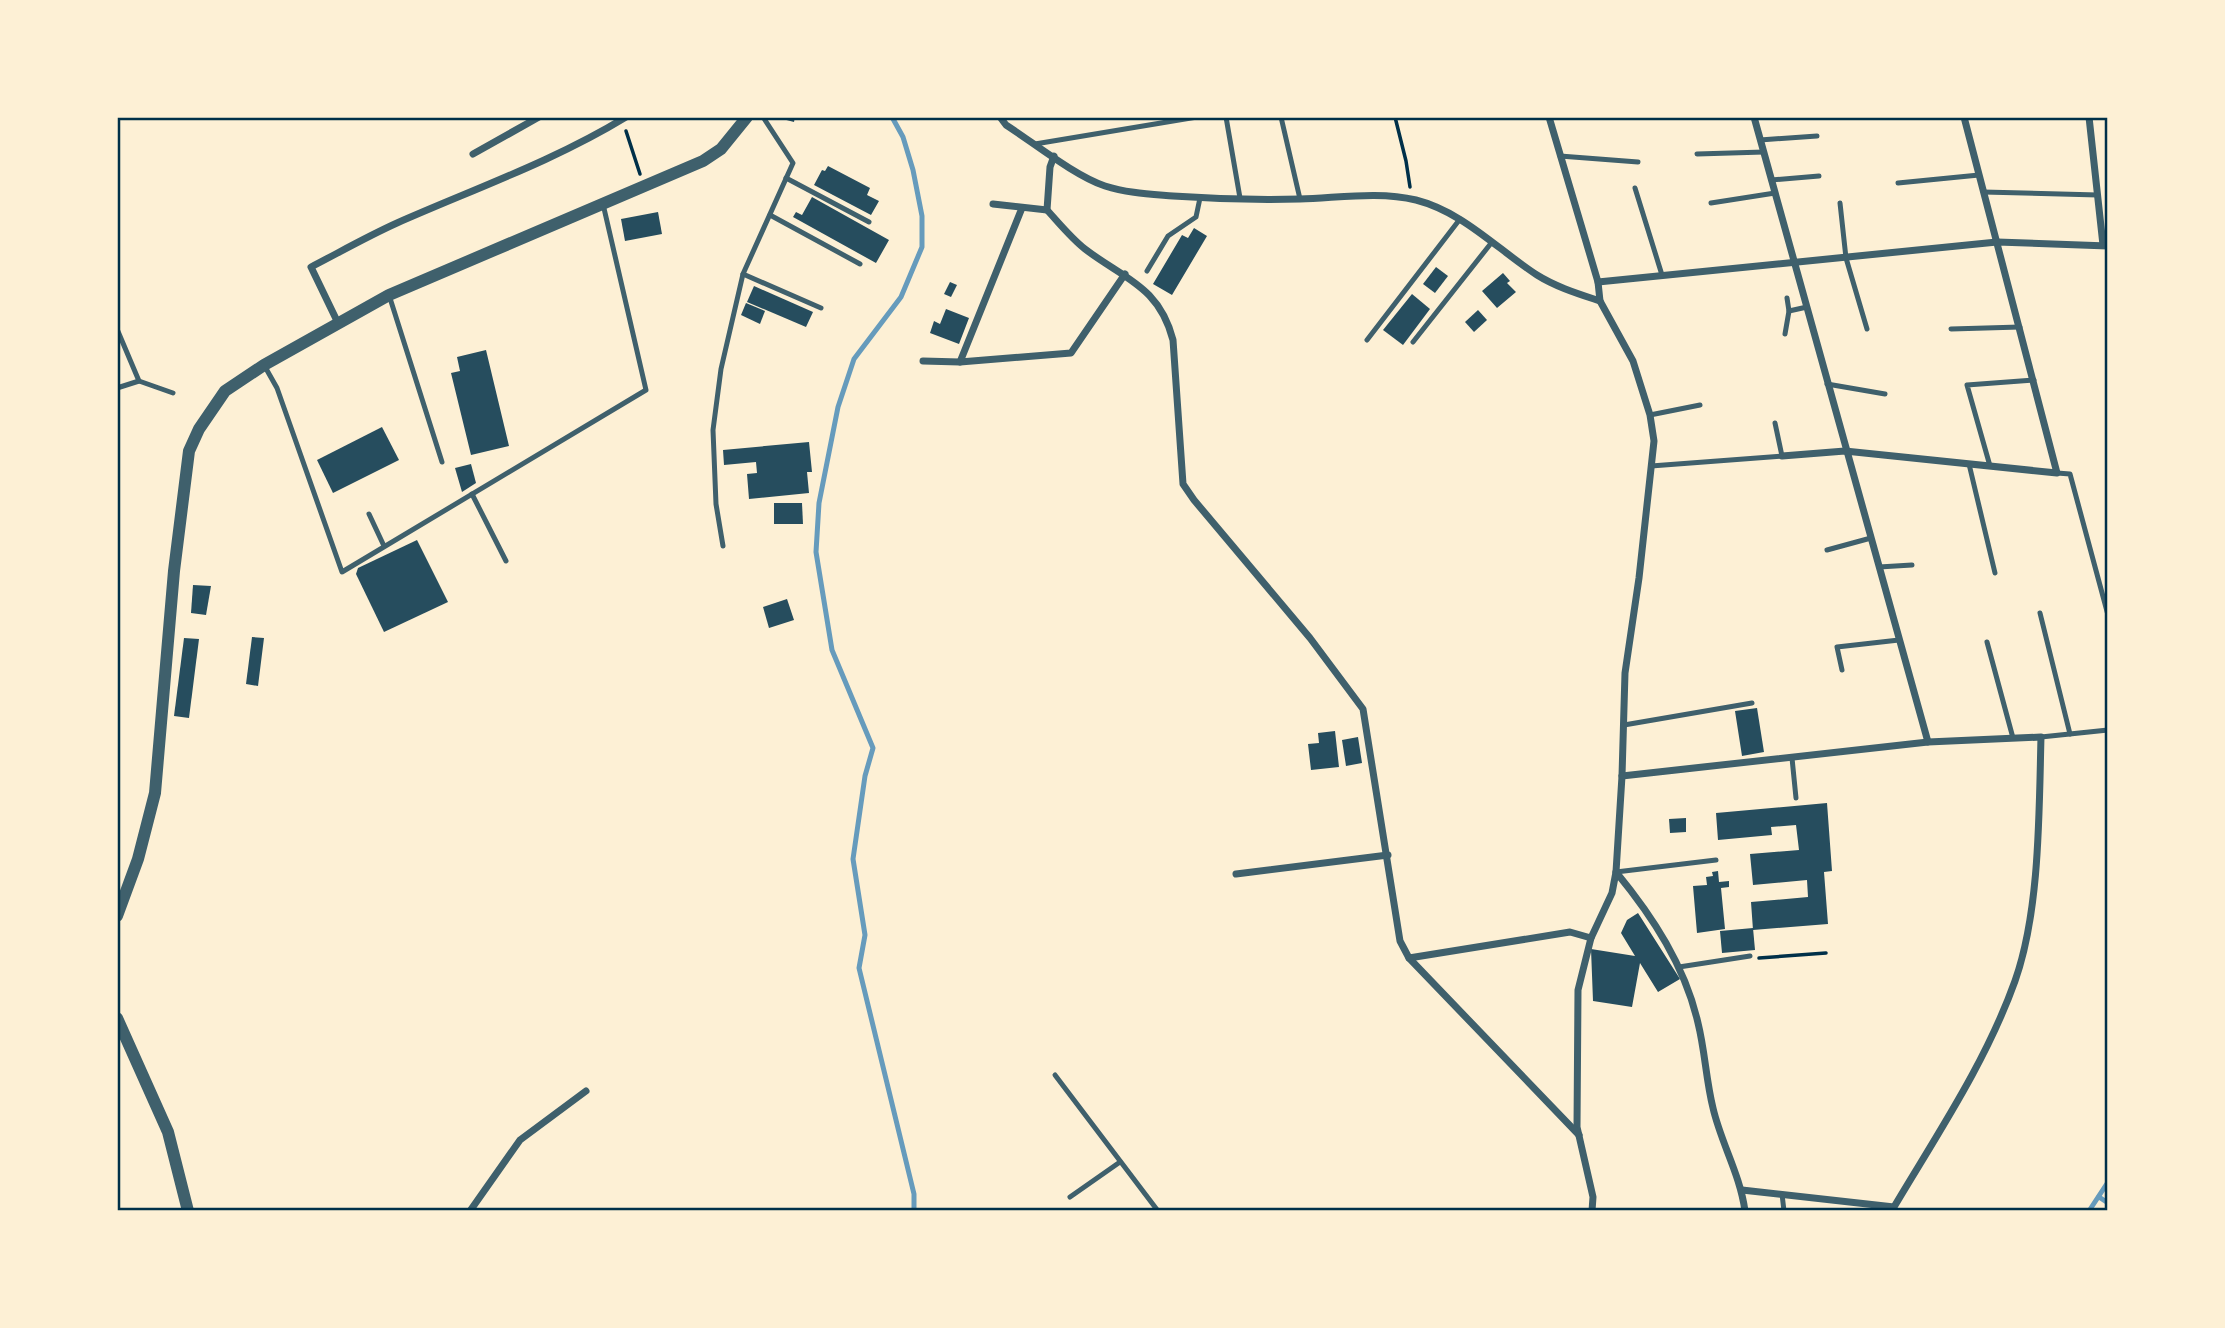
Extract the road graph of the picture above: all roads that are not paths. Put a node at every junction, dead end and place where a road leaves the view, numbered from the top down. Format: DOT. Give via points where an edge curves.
graph roads {
  1 [pos="539,117"];
  2 [pos="747,117"];
  3 [pos="763,117"];
  4 [pos="1000,117"];
  5 [pos="1197,117"];
  6 [pos="1227,117"];
  7 [pos="1281,117"];
  8 [pos="1549,117"];
  9 [pos="1754,117"];
  10 [pos="1964,117"];
  11 [pos="2089,117"];
  12 [pos="624,118"];
  13 [pos="1817,136"];
  14 [pos="1760,140"];
  15 [pos="1035,144"];
  16 [pos="1764,152"];
  17 [pos="1697,154"];
  18 [pos="473,155"];
  19 [pos="1054,156"];
  20 [pos="1560,156"];
  21 [pos="1638,162"];
  22 [pos="1979,175"];
  23 [pos="1819,176"];
  24 [pos="786,178"];
  25 [pos="1771,180"];
  26 [pos="1898,183"];
  27 [pos="1635,188"];
  28 [pos="1983,192"];
  29 [pos="1775,193"];
  30 [pos="2098,195"];
  31 [pos="1199,198"];
  32 [pos="1240,198"];
  33 [pos="1300,199"];
  34 [pos="1711,203"];
  35 [pos="1840,203"];
  36 [pos="603,204"];
  37 [pos="993,204"];
  38 [pos="1021,208"];
  39 [pos="1047,210"];
  40 [pos="770,215"];
  41 [pos="1460,219"];
  42 [pos="869,222"];
  43 [pos="1492,242"];
  44 [pos="1997,243"];
  45 [pos="2105,245"];
  46 [pos="1846,258"];
  47 [pos="1793,263"];
  48 [pos="860,264"];
  49 [pos="1147,271"];
  50 [pos="743,274"];
  51 [pos="1125,274"];
  52 [pos="1662,275"];
  53 [pos="1598,282"];
  54 [pos="389,295"];
  55 [pos="1787,298"];
  56 [pos="1600,301"];
  57 [pos="1807,307"];
  58 [pos="821,308"];
  59 [pos="1788,312"];
  60 [pos="338,323"];
  61 [pos="2020,327"];
  62 [pos="1867,328"];
  63 [pos="117,329"];
  64 [pos="1951,329"];
  65 [pos="1785,334"];
  66 [pos="1367,340"];
  67 [pos="1413,342"];
  68 [pos="923,361"];
  69 [pos="960,362"];
  70 [pos="264,365"];
  71 [pos="2034,380"];
  72 [pos="139,382"];
  73 [pos="1827,384"];
  74 [pos="117,388"];
  75 [pos="173,393"];
  76 [pos="1885,394"];
  77 [pos="1700,405"];
  78 [pos="1650,415"];
  79 [pos="1775,423"];
  80 [pos="1845,451"];
  81 [pos="1782,456"];
  82 [pos="442,462"];
  83 [pos="1969,464"];
  84 [pos="1651,466"];
  85 [pos="1990,466"];
  86 [pos="2057,472"];
  87 [pos="472,494"];
  88 [pos="369,514"];
  89 [pos="1871,538"];
  90 [pos="384,546"];
  91 [pos="723,546"];
  92 [pos="1828,550"];
  93 [pos="506,561"];
  94 [pos="1912,565"];
  95 [pos="1879,567"];
  96 [pos="1996,573"];
  97 [pos="2039,612"];
  98 [pos="2108,615"];
  99 [pos="1899,640"];
  100 [pos="1987,642"];
  101 [pos="1842,670"];
  102 [pos="1752,703"];
  103 [pos="1624,725"];
  104 [pos="2108,730"];
  105 [pos="2070,734"];
  106 [pos="2041,737"];
  107 [pos="2014,738"];
  108 [pos="1928,742"];
  109 [pos="1792,758"];
  110 [pos="1622,776"];
  111 [pos="1796,797"];
  112 [pos="1388,855"];
  113 [pos="1716,860"];
  114 [pos="1616,872"];
  115 [pos="1236,874"];
  116 [pos="117,916"];
  117 [pos="1591,938"];
  118 [pos="1751,956"];
  119 [pos="1409,958"];
  120 [pos="1679,967"];
  121 [pos="117,1018"];
  122 [pos="1055,1075"];
  123 [pos="586,1091"];
  124 [pos="1579,1135"];
  125 [pos="1121,1162"];
  126 [pos="1742,1190"];
  127 [pos="1782,1194"];
  128 [pos="1070,1197"];
  129 [pos="188,1211"];
  130 [pos="470,1211"];
  131 [pos="1158,1211"];
  132 [pos="1592,1211"];
  133 [pos="1745,1211"];
  134 [pos="1784,1211"];
  1 -- 18 [label="street"];
  2 -- 36 [label="street" via="721,149 703,161"];
  3 -- 24 [label="lane" via="793,163"];
  4 -- 15 [label="street"];
  5 -- 15 [label="lane"];
  6 -- 32 [label="lane"];
  7 -- 33 [label="lane"];
  8 -- 20 [label="street"];
  9 -- 14 [label="street"];
  10 -- 22 [label="street"];
  11 -- 30 [label="street"];
  12 -- 60 [label="street" via="537,164 394,224 311,267"];
  13 -- 14 [label="lane"];
  14 -- 16 [label="street"];
  15 -- 19 [label="street"];
  16 -- 17 [label="lane"];
  16 -- 25 [label="street"];
  19 -- 31 [label="street" via="1104,186"];
  19 -- 39 [label="street"];
  20 -- 21 [label="lane"];
  20 -- 53 [label="street"];
  22 -- 26 [label="lane"];
  22 -- 28 [label="street"];
  23 -- 25 [label="lane"];
  24 -- 40 [label="lane"];
  24 -- 42 [label="lane"];
  25 -- 29 [label="street"];
  27 -- 52 [label="lane"];
  28 -- 30 [label="lane"];
  28 -- 44 [label="street"];
  29 -- 34 [label="lane"];
  29 -- 47 [label="street"];
  30 -- 45 [label="street"];
  31 -- 32 [label="street"];
  31 -- 49 [label="lane" via="1196,218 1168,236"];
  32 -- 33 [label="street"];
  33 -- 41 [label="street" via="1412,199"];
  35 -- 46 [label="lane"];
  36 -- 54 [label="street"];
  36 -- 87 [label="lane" via="646,390"];
  37 -- 38 [label="street"];
  38 -- 39 [label="street"];
  38 -- 69 [label="street"];
  39 -- 51 [label="street" via="1084,248"];
  40 -- 48 [label="lane"];
  40 -- 50 [label="lane"];
  41 -- 43 [label="street"];
  41 -- 66 [label="lane"];
  43 -- 56 [label="street" via="1538,276"];
  43 -- 67 [label="lane"];
  44 -- 45 [label="street"];
  44 -- 46 [label="street"];
  44 -- 61 [label="street"];
  46 -- 47 [label="street"];
  46 -- 62 [label="lane"];
  47 -- 52 [label="street"];
  47 -- 57 [label="street"];
  50 -- 58 [label="lane"];
  50 -- 91 [label="lane" via="721,369 713,430"];
  51 -- 69 [label="street" via="1072,353"];
  51 -- 112 [label="street" via="1148,291 1168,321 1183,484 1363,709"];
  52 -- 53 [label="street"];
  53 -- 56 [label="street"];
  54 -- 60 [label="street"];
  54 -- 82 [label="lane"];
  55 -- 59 [label="lane"];
  56 -- 78 [label="street" via="1633,361"];
  57 -- 59 [label="lane"];
  57 -- 73 [label="street"];
  59 -- 65 [label="lane"];
  60 -- 70 [label="street"];
  61 -- 64 [label="lane"];
  61 -- 71 [label="street"];
  63 -- 72 [label="lane"];
  68 -- 69 [label="street"];
  70 -- 90 [label="lane" via="277,388 341,572"];
  70 -- 116 [label="street" via="225,391 189,451 173,571 155,793"];
  71 -- 85 [label="lane" via="1967,385"];
  71 -- 86 [label="street"];
  72 -- 74 [label="lane"];
  72 -- 75 [label="lane"];
  73 -- 76 [label="lane"];
  73 -- 80 [label="street"];
  77 -- 78 [label="lane"];
  78 -- 84 [label="street" via="1654,440"];
  79 -- 81 [label="lane"];
  80 -- 81 [label="street"];
  80 -- 83 [label="street"];
  80 -- 89 [label="street"];
  81 -- 84 [label="lane"];
  83 -- 85 [label="street"];
  83 -- 96 [label="lane"];
  84 -- 103 [label="street" via="1625,673"];
  85 -- 86 [label="street"];
  86 -- 98 [label="lane" via="2070,474"];
  87 -- 90 [label="lane"];
  87 -- 93 [label="lane"];
  88 -- 90 [label="lane"];
  89 -- 92 [label="lane"];
  89 -- 95 [label="street"];
  94 -- 95 [label="lane"];
  95 -- 99 [label="street"];
  97 -- 105 [label="lane"];
  99 -- 101 [label="lane" via="1837,647"];
  99 -- 108 [label="street"];
  100 -- 107 [label="lane"];
  102 -- 103 [label="lane"];
  103 -- 110 [label="street"];
  104 -- 105 [label="lane"];
  105 -- 106 [label="lane"];
  106 -- 107 [label="street"];
  106 -- 127 [label="street" via="2028,926 2016,978 1977,1070 1894,1207"];
  107 -- 108 [label="street"];
  108 -- 109 [label="street"];
  109 -- 110 [label="street"];
  109 -- 111 [label="lane"];
  110 -- 114 [label="street"];
  112 -- 115 [label="street"];
  112 -- 119 [label="street" via="1400,942"];
  113 -- 114 [label="lane"];
  114 -- 117 [label="street" via="1612,893"];
  114 -- 120 [label="street" via="1639,900"];
  117 -- 119 [label="street" via="1570,932"];
  117 -- 124 [label="street" via="1578,990"];
  118 -- 120 [label="lane"];
  119 -- 124 [label="street"];
  120 -- 126 [label="street" via="1698,1023 1713,1110"];
  121 -- 129 [label="street" via="168,1132"];
  122 -- 125 [label="lane"];
  123 -- 130 [label="street" via="520,1140"];
  124 -- 132 [label="street"];
  125 -- 128 [label="lane"];
  125 -- 131 [label="lane"];
  126 -- 127 [label="street"];
  126 -- 133 [label="street"];
  127 -- 134 [label="lane"];
}
